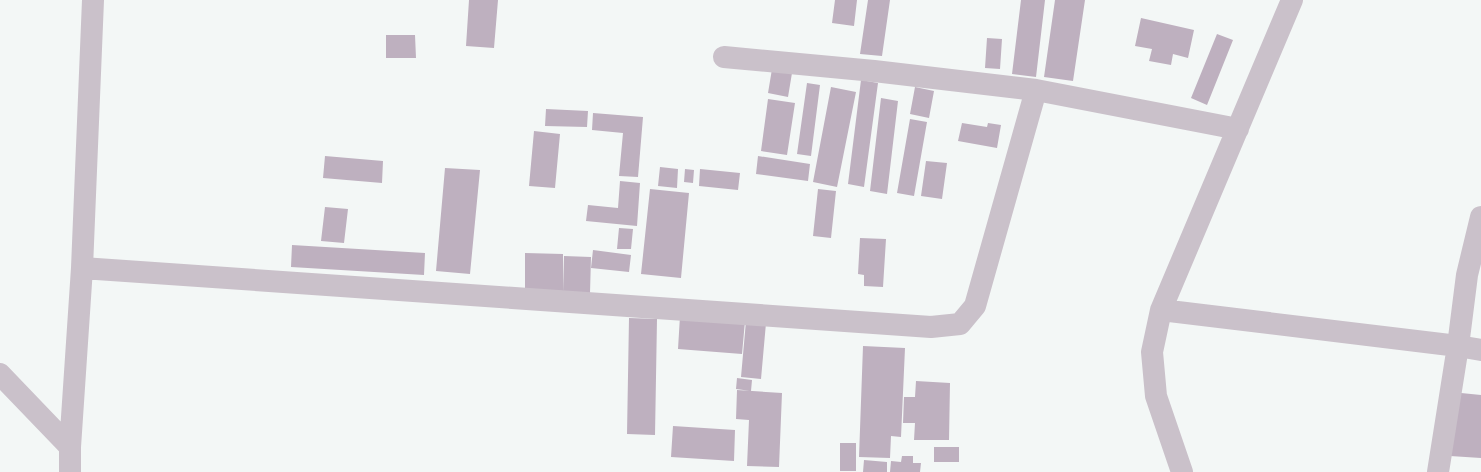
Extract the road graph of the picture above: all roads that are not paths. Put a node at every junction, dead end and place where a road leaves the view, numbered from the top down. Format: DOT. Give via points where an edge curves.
graph roads {
  1 [pos="93,0"];
  2 [pos="1292,0"];
  3 [pos="724,57"];
  4 [pos="1036,90"];
  5 [pos="1238,129"];
  6 [pos="1481,217"];
  7 [pos="82,268"];
  8 [pos="1161,310"];
  9 [pos="1458,346"];
  10 [pos="1481,350"];
  11 [pos="0,374"];
  12 [pos="70,446"];
  13 [pos="70,472"];
  14 [pos="1182,472"];
  15 [pos="1438,472"];
  1 -- 7 [label="street"];
  2 -- 5 [label="street"];
  3 -- 4 [label="street"];
  4 -- 5 [label="street"];
  4 -- 7 [label="street" via="975,306 960,324 923,327"];
  5 -- 8 [label="street"];
  6 -- 9 [label="street" via="1467,275"];
  7 -- 12 [label="street"];
  8 -- 9 [label="street"];
  8 -- 14 [label="street" via="1152,352 1156,396"];
  9 -- 10 [label="street"];
  9 -- 15 [label="street"];
  11 -- 12 [label="street"];
  12 -- 13 [label="street"];
}
